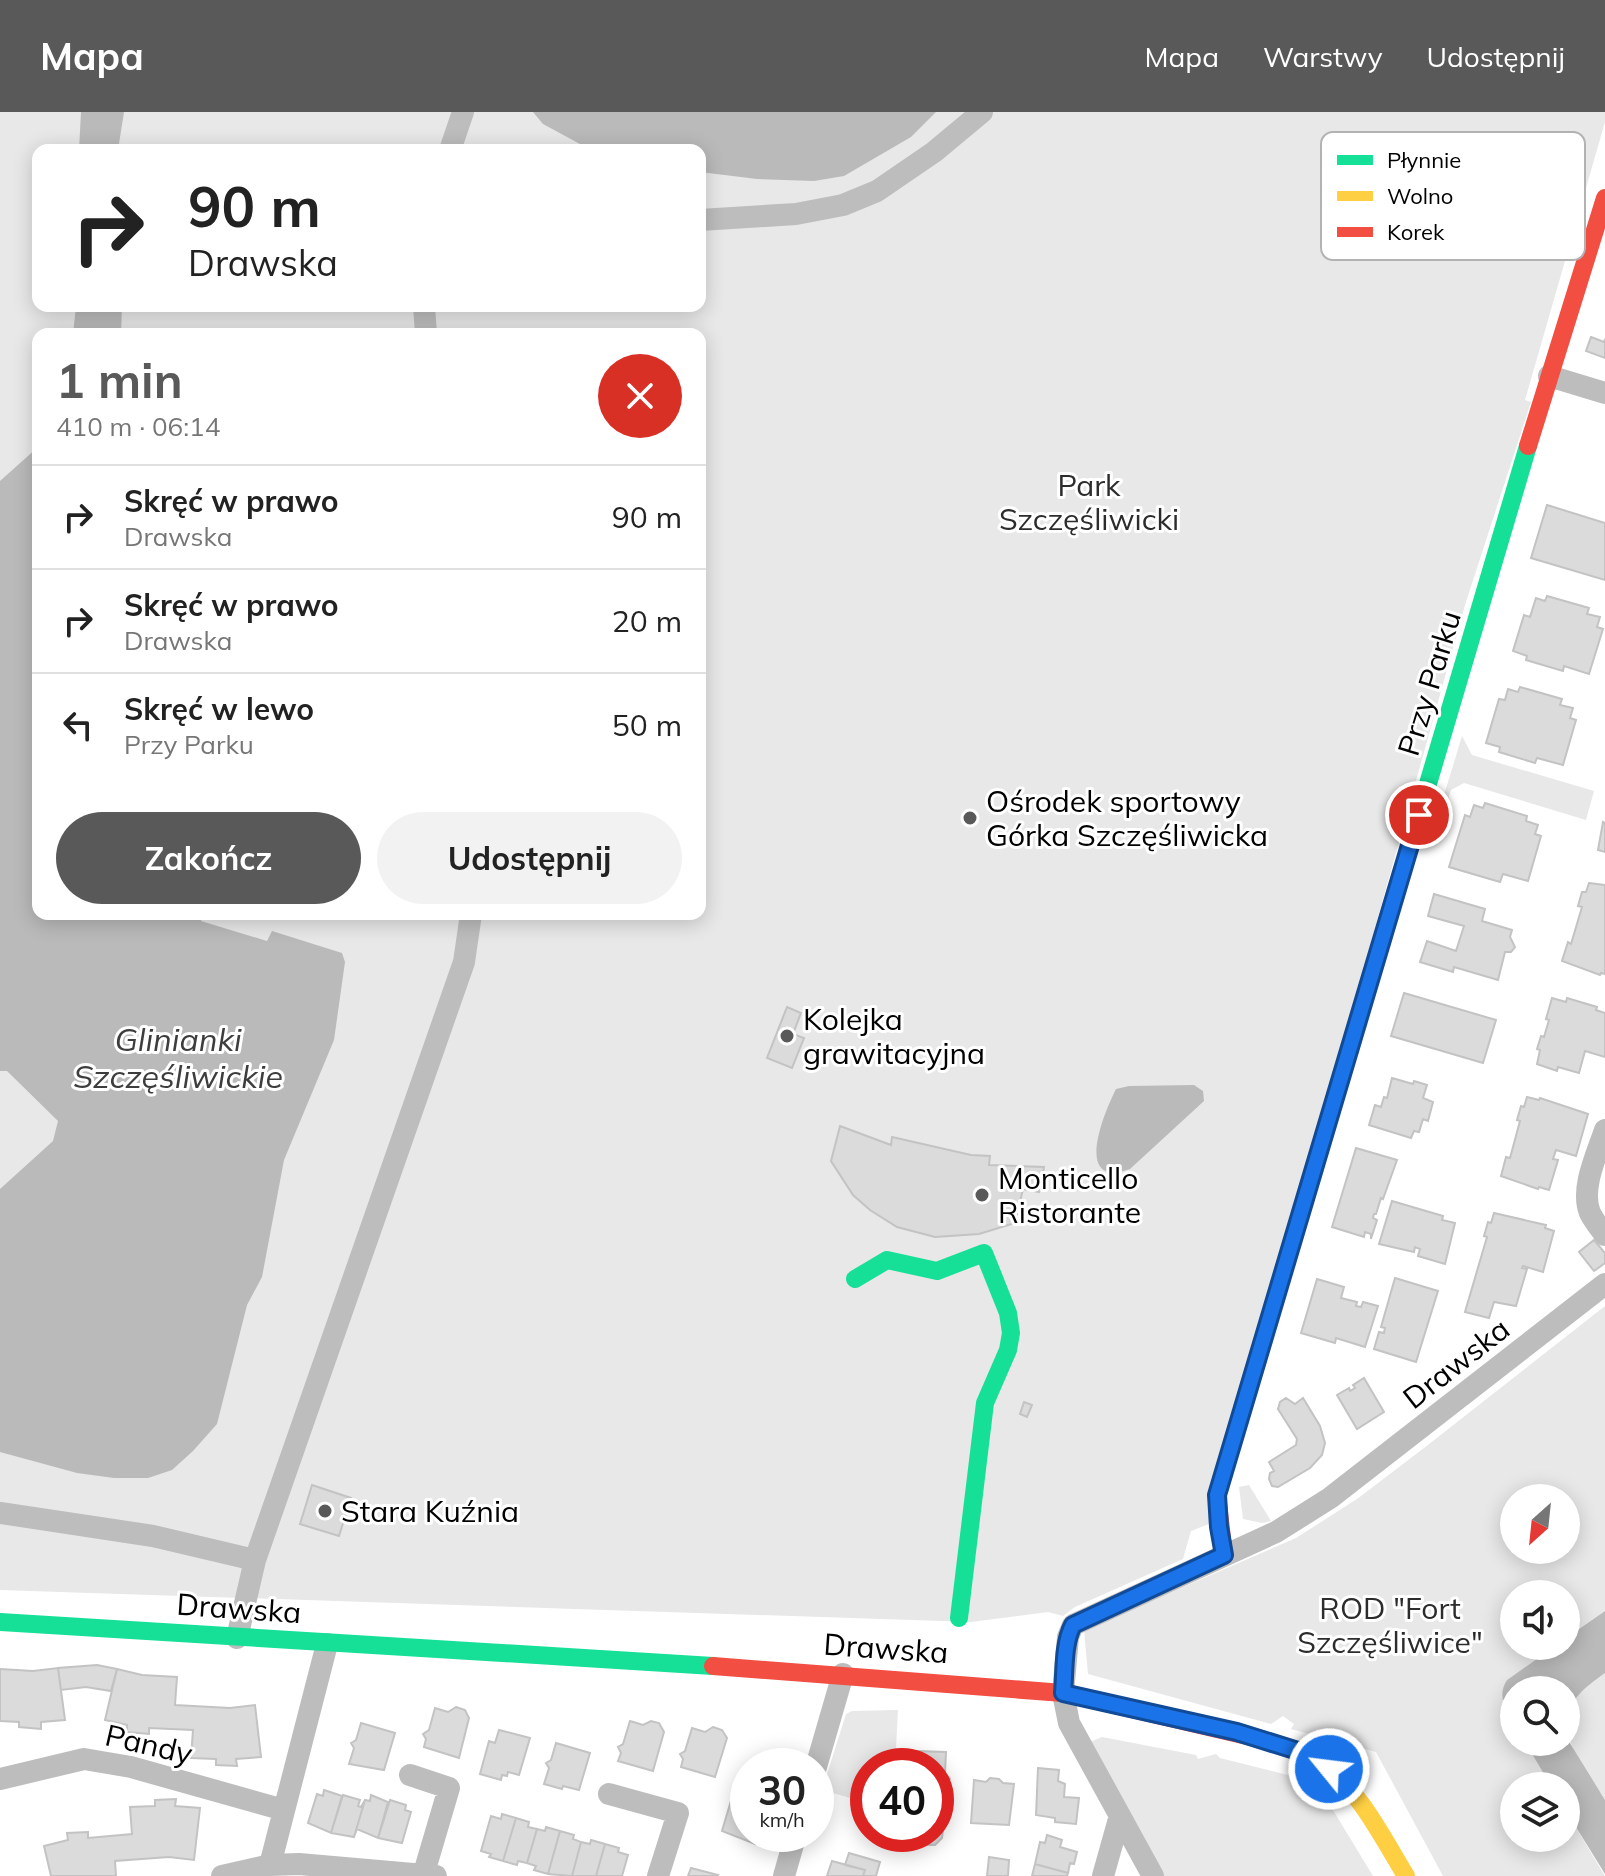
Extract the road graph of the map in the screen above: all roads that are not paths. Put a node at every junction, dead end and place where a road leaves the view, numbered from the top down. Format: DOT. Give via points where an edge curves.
graph roads {
  1 [pos="463,112"];
  2 [pos="982,112"];
  3 [pos="452,144"];
  4 [pos="1605,198"];
  5 [pos="706,220"];
  6 [pos="1549,376"];
  7 [pos="1605,393"];
  8 [pos="470,920"];
  9 [pos="1605,1130"];
  10 [pos="1605,1235"];
  11 [pos="855,1279"];
  12 [pos="1605,1284"];
  13 [pos="0,1513"];
  14 [pos="1224,1555"];
  15 [pos="255,1560"];
  16 [pos="959,1618"];
  17 [pos="0,1622"];
  18 [pos="237,1638"];
  19 [pos="327,1644"];
  20 [pos="843,1674"];
  21 [pos="1063,1693"];
  22 [pos="822,1748"];
  23 [pos="410,1775"];
  24 [pos="0,1779"];
  25 [pos="609,1794"];
  26 [pos="284,1810"];
  27 [pos="1119,1819"];
  28 [pos="791,1852"];
  29 [pos="270,1865"];
  30 [pos="222,1876"];
  31 [pos="427,1876"];
  32 [pos="658,1876"];
  33 [pos="784,1876"];
  34 [pos="1103,1876"];
  35 [pos="1153,1876"];
  36 [pos="1406,1876"];
  1 -- 3 [label="street"];
  2 -- 5 [label="street" via="877,191 843,205"];
  4 -- 6 [label="street, Przy Parku"];
  6 -- 7 [label="street"];
  6 -- 14 [label="street, Przy Parku" via="1217,1495"];
  8 -- 15 [label="street" via="464,962 442,1029"];
  9 -- 10 [label="street" via="1587,1201"];
  11 -- 16 [label="street" via="887,1260 937,1271 984,1253 1008,1313 1008,1350 985,1403"];
  12 -- 14 [label="street, Drawska" via="1330,1498 1276,1532"];
  13 -- 15 [label="street" via="153,1536"];
  14 -- 21 [label="street, Drawska" via="1073,1625"];
  15 -- 18 [label="street"];
  17 -- 18 [label="street, Drawska"];
  18 -- 19 [label="street, Drawska"];
  19 -- 20 [label="street, Drawska"];
  19 -- 26 [label="street"];
  20 -- 21 [label="street, Drawska"];
  20 -- 22 [label="street"];
  21 -- 27 [label="street" via="1069,1723"];
  21 -- 36 [label="street" via="1237,1732 1316,1759 1363,1806"];
  23 -- 31 [label="street" via="449,1788"];
  24 -- 26 [label="street, Pandy" via="84,1759"];
  25 -- 32 [label="street" via="678,1813"];
  26 -- 29 [label="street"];
  27 -- 34 [label="street"];
  27 -- 35 [label="street"];
  28 -- 33 [label="street"];
  29 -- 30 [label="street"];
  29 -- 31 [label="street"];
}
